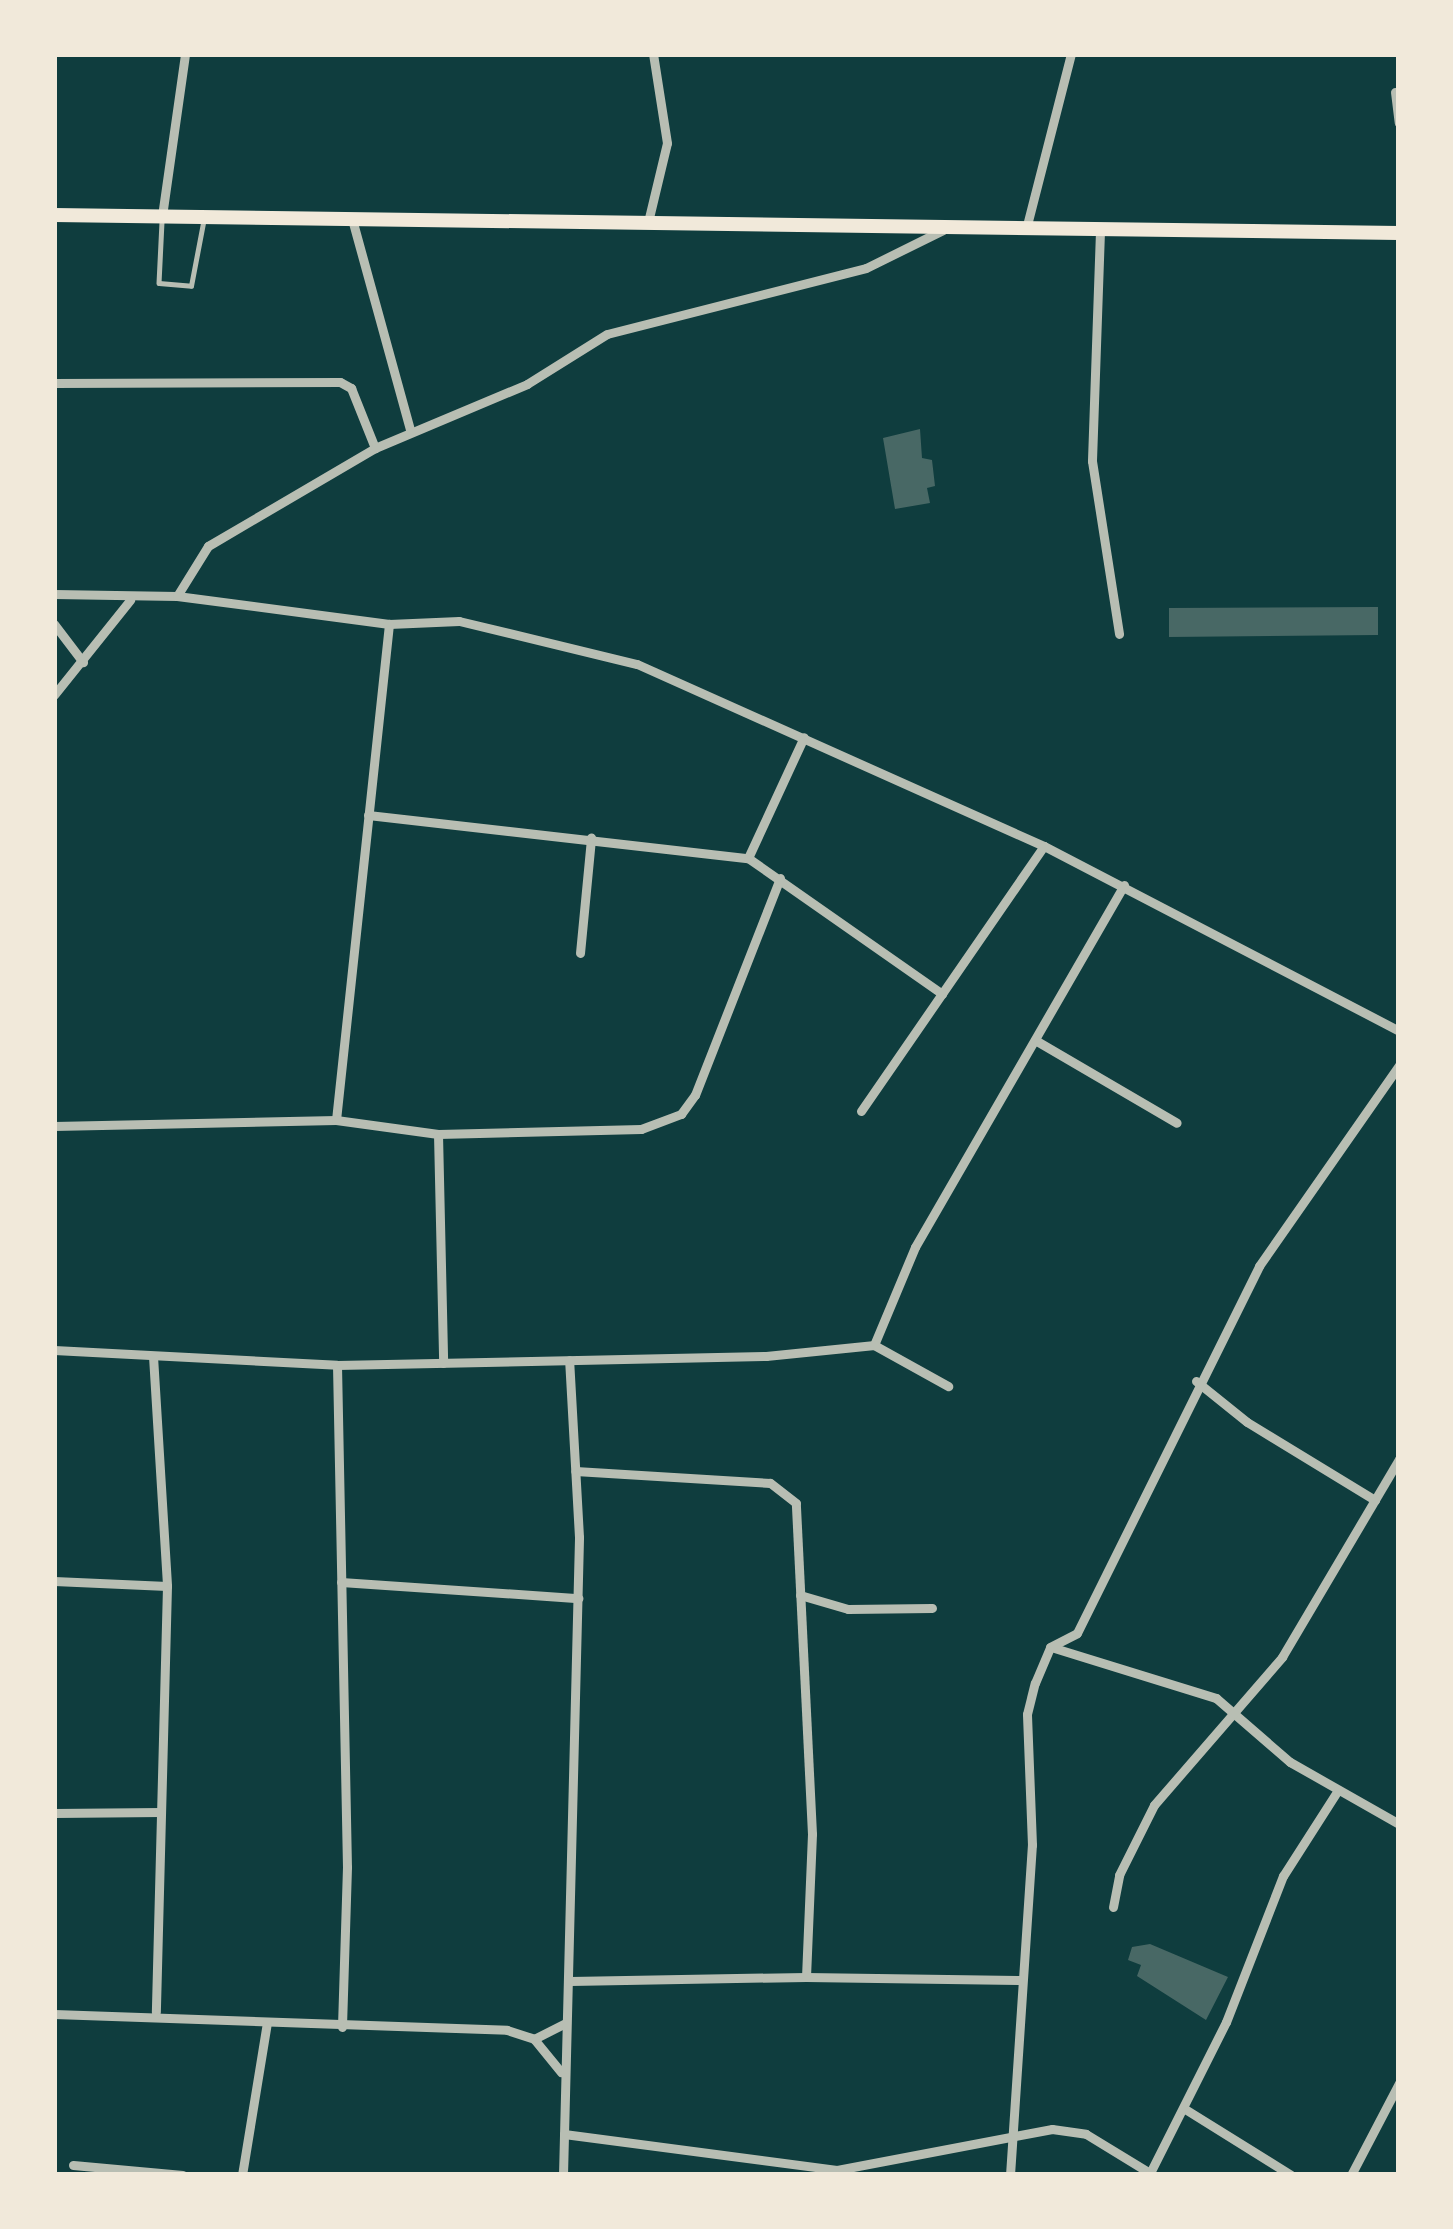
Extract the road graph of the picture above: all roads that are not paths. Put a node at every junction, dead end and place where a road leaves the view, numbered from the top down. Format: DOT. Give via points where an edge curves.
graph roads {
  1 [pos="185,54"];
  2 [pos="653,54"];
  3 [pos="1071,54"];
  4 [pos="1395,92"];
  5 [pos="1399,123"];
  6 [pos="54,214"];
  7 [pos="162,216"];
  8 [pos="203,218"];
  9 [pos="352,219"];
  10 [pos="648,222"];
  11 [pos="943,230"];
  12 [pos="1026,230"];
  13 [pos="1100,231"];
  14 [pos="1399,233"];
  15 [pos="54,383"];
  16 [pos="410,430"];
  17 [pos="375,448"];
  18 [pos="54,594"];
  19 [pos="177,596"];
  20 [pos="130,600"];
  21 [pos="388,624"];
  22 [pos="54,625"];
  23 [pos="1119,634"];
  24 [pos="82,662"];
  25 [pos="54,695"];
  26 [pos="804,737"];
  27 [pos="368,815"];
  28 [pos="591,838"];
  29 [pos="1044,846"];
  30 [pos="748,858"];
  31 [pos="780,878"];
  32 [pos="1124,885"];
  33 [pos="580,953"];
  34 [pos="942,994"];
  35 [pos="1399,1031"];
  36 [pos="1035,1040"];
  37 [pos="1399,1065"];
  38 [pos="862,1111"];
  39 [pos="336,1120"];
  40 [pos="1177,1123"];
  41 [pos="54,1126"];
  42 [pos="437,1134"];
  43 [pos="874,1345"];
  44 [pos="54,1350"];
  45 [pos="153,1356"];
  46 [pos="569,1360"];
  47 [pos="443,1363"];
  48 [pos="337,1365"];
  49 [pos="1196,1381"];
  50 [pos="948,1386"];
  51 [pos="1399,1459"];
  52 [pos="575,1471"];
  53 [pos="1376,1501"];
  54 [pos="54,1581"];
  55 [pos="341,1582"];
  56 [pos="166,1586"];
  57 [pos="800,1595"];
  58 [pos="578,1598"];
  59 [pos="932,1608"];
  60 [pos="1051,1647"];
  61 [pos="1238,1713"];
  62 [pos="1338,1790"];
  63 [pos="161,1812"];
  64 [pos="54,1813"];
  65 [pos="1399,1825"];
  66 [pos="1113,1907"];
  67 [pos="806,1977"];
  68 [pos="1019,1980"];
  69 [pos="570,1981"];
  70 [pos="156,2012"];
  71 [pos="54,2014"];
  72 [pos="566,2023"];
  73 [pos="267,2024"];
  74 [pos="342,2027"];
  75 [pos="534,2039"];
  76 [pos="561,2072"];
  77 [pos="1399,2083"];
  78 [pos="1185,2109"];
  79 [pos="564,2134"];
  80 [pos="1011,2138"];
  81 [pos="73,2165"];
  82 [pos="1149,2174"];
  83 [pos="183,2175"];
  84 [pos="242,2175"];
  85 [pos="563,2175"];
  86 [pos="1010,2175"];
  87 [pos="1291,2175"];
  88 [pos="1351,2175"];
  1 -- 7 [label="street"];
  2 -- 10 [label="street" via="667,143"];
  3 -- 12 [label="street"];
  4 -- 5 [label="street"];
  6 -- 7 [label="main road"];
  7 -- 8 [label="main road"];
  7 -- 8 [label="lane" via="159,283 191,286"];
  8 -- 9 [label="main road"];
  9 -- 10 [label="main road"];
  9 -- 16 [label="street"];
  10 -- 11 [label="main road"];
  11 -- 12 [label="main road"];
  11 -- 16 [label="street" via="866,268 607,334 527,384"];
  12 -- 13 [label="main road"];
  13 -- 14 [label="main road"];
  13 -- 23 [label="street" via="1092,461"];
  15 -- 17 [label="street" via="340,382 351,388"];
  16 -- 17 [label="street"];
  17 -- 19 [label="street" via="208,546"];
  18 -- 20 [label="street"];
  19 -- 20 [label="street"];
  19 -- 21 [label="street"];
  20 -- 24 [label="street"];
  21 -- 26 [label="street" via="458,621 637,664"];
  21 -- 27 [label="street"];
  22 -- 24 [label="street"];
  24 -- 25 [label="street"];
  26 -- 29 [label="street"];
  26 -- 30 [label="street"];
  27 -- 28 [label="street"];
  27 -- 39 [label="street"];
  28 -- 30 [label="street"];
  28 -- 33 [label="street"];
  29 -- 32 [label="street"];
  29 -- 34 [label="street"];
  30 -- 31 [label="street"];
  31 -- 34 [label="street"];
  31 -- 42 [label="street" via="682,1114 640,1129"];
  32 -- 35 [label="street"];
  32 -- 36 [label="street"];
  34 -- 38 [label="street"];
  36 -- 40 [label="street"];
  36 -- 43 [label="street" via="915,1247"];
  37 -- 49 [label="street" via="1313,1179"];
  39 -- 41 [label="street"];
  39 -- 42 [label="street"];
  42 -- 47 [label="street"];
  43 -- 46 [label="street"];
  43 -- 50 [label="street"];
  44 -- 45 [label="street"];
  45 -- 48 [label="street"];
  45 -- 56 [label="street"];
  46 -- 47 [label="street"];
  46 -- 52 [label="street"];
  47 -- 48 [label="street"];
  48 -- 55 [label="street"];
  49 -- 53 [label="street"];
  49 -- 60 [label="street" via="1077,1633"];
  51 -- 53 [label="street"];
  52 -- 57 [label="street" via="770,1483 796,1503"];
  52 -- 58 [label="street"];
  53 -- 61 [label="street" via="1322,1597"];
  54 -- 56 [label="street"];
  55 -- 58 [label="street"];
  55 -- 74 [label="street"];
  56 -- 63 [label="street"];
  57 -- 59 [label="street" via="848,1609"];
  57 -- 67 [label="street" via="812,1834"];
  58 -- 69 [label="street"];
  60 -- 61 [label="street" via="1216,1698"];
  60 -- 68 [label="street" via="1027,1714 1032,1845"];
  61 -- 62 [label="street" via="1289,1762"];
  61 -- 66 [label="street" via="1154,1805 1119,1875"];
  62 -- 65 [label="street"];
  62 -- 78 [label="street" via="1283,1876"];
  63 -- 64 [label="street"];
  63 -- 70 [label="street"];
  67 -- 68 [label="street"];
  67 -- 69 [label="street"];
  68 -- 80 [label="street"];
  69 -- 72 [label="street"];
  70 -- 71 [label="street"];
  70 -- 73 [label="street"];
  72 -- 75 [label="street"];
  72 -- 76 [label="street"];
  73 -- 74 [label="street"];
  73 -- 84 [label="street"];
  74 -- 75 [label="street" via="476,2027"];
  75 -- 76 [label="street"];
  76 -- 79 [label="street"];
  77 -- 88 [label="street"];
  78 -- 82 [label="street"];
  78 -- 87 [label="street"];
  79 -- 80 [label="street" via="837,2170"];
  79 -- 85 [label="street"];
  80 -- 82 [label="street" via="1052,2129 1086,2134"];
  80 -- 86 [label="street"];
  81 -- 83 [label="street"];
}
